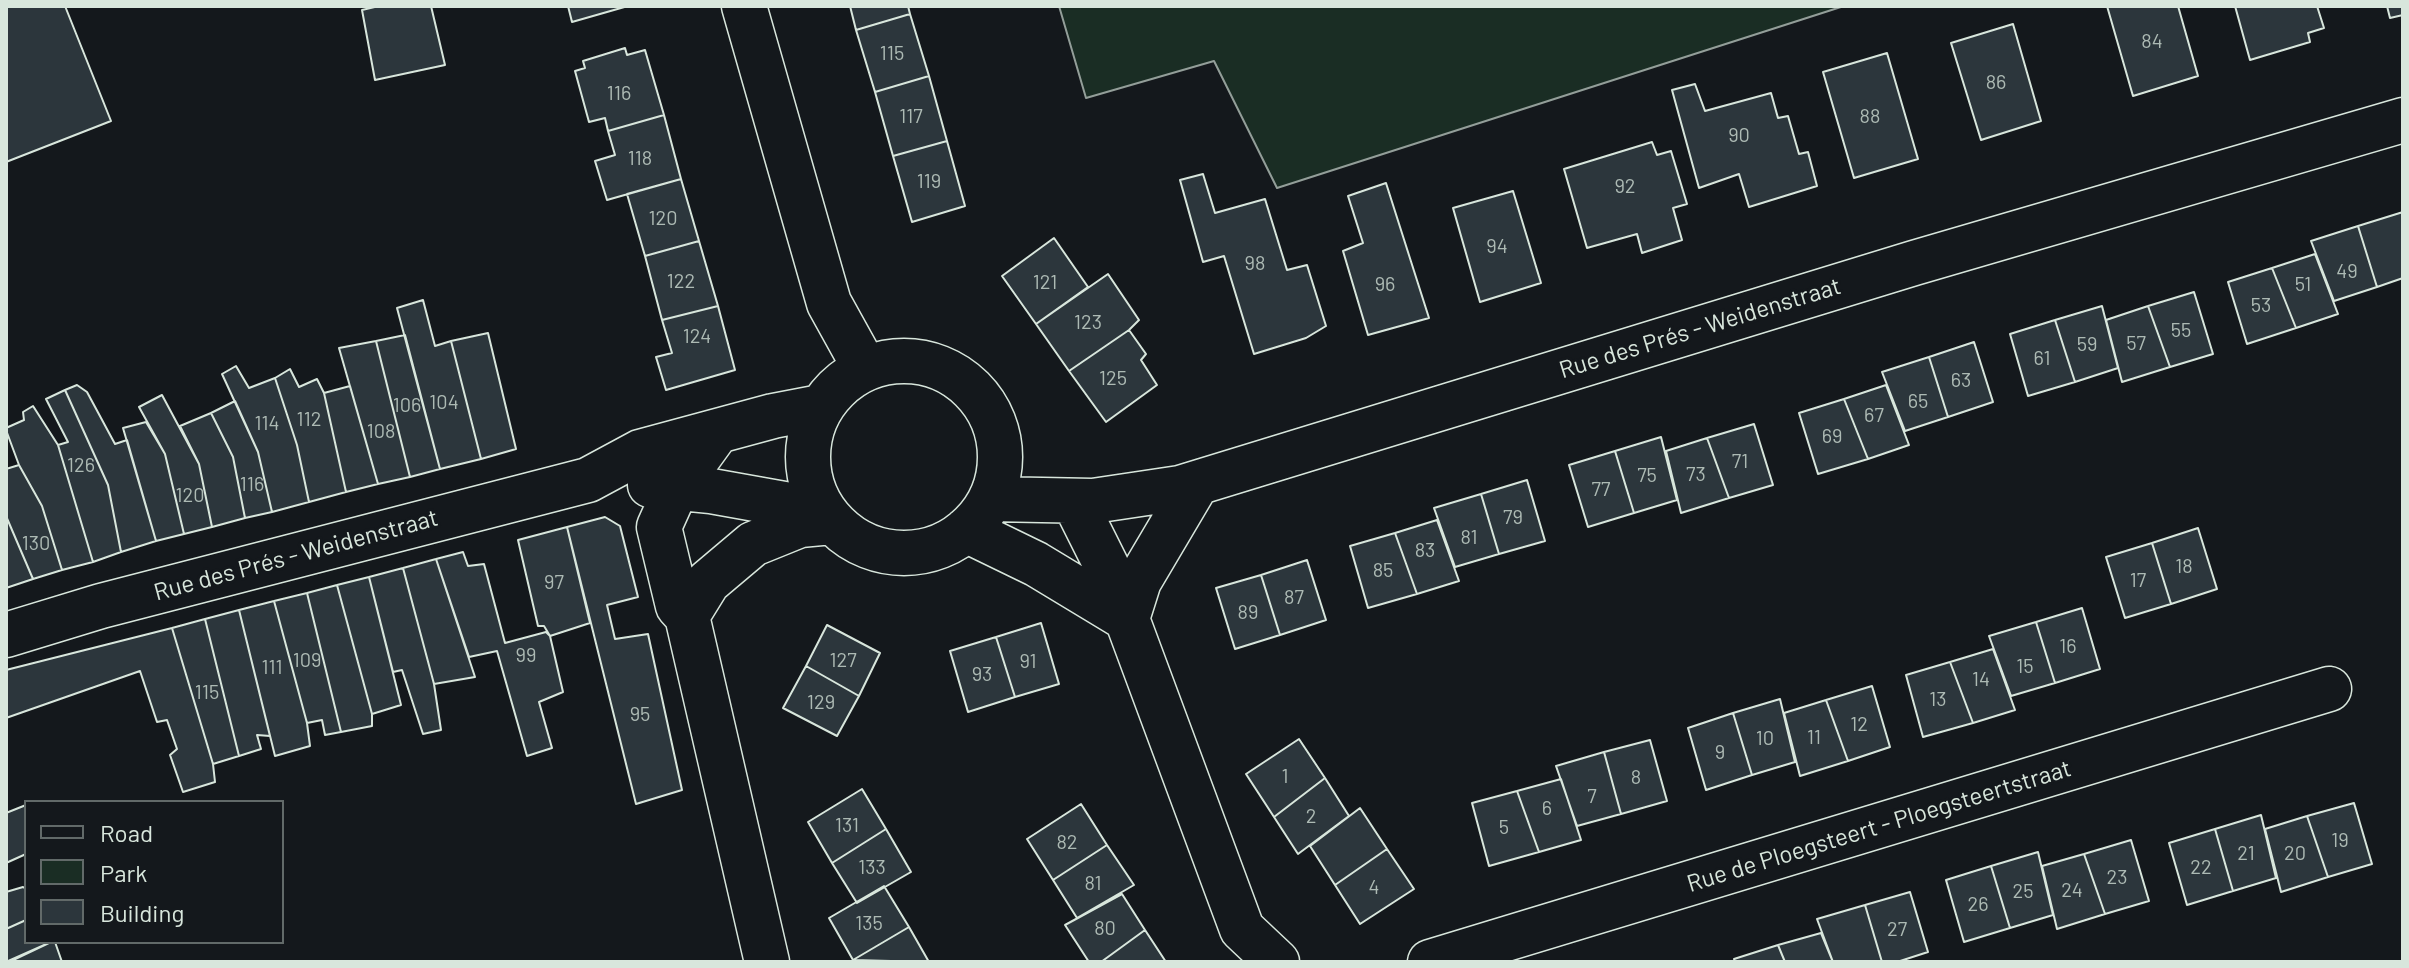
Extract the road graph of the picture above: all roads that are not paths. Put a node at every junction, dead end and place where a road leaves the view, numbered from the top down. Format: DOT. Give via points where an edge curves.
graph roads {
  1 [pos="744,6"];
  2 [pos="2403,120"];
  3 [pos="865,368"];
  4 [pos="820,407"];
  5 [pos="716,433"];
  6 [pos="588,480"];
  7 [pos="1197,483"];
  8 [pos="677,487"];
  9 [pos="1074,501"];
  10 [pos="979,514"];
  11 [pos="828,516"];
  12 [pos="687,616"];
  13 [pos="1127,619"];
  14 [pos="6,635"];
  15 [pos="2329,689"];
  16 [pos="767,962"];
  17 [pos="1277,962"];
  18 [pos="1430,962"];
  1 -- 3 [label="street" via="829,303"];
  2 -- 7 [label="street, Rue des Prés - Weidenstraat" via="1898,267"];
  3 -- 4 [label="street" via="840,384"];
  3 -- 10 [label="street" via="923,362 951,372 974,389 991,414 1000,442 1000,471"];
  4 -- 5 [label="street, Rue des Prés - Weidenstraat"];
  4 -- 11 [label="street" via="810,437 808,470"];
  5 -- 6 [label="street, Rue des Prés - Weidenstraat" via="640,452"];
  5 -- 8 [label="street"];
  6 -- 8 [label="street, Rue des Prés - Weidenstraat"];
  6 -- 14 [label="street, Rue des Prés - Weidenstraat"];
  7 -- 9 [label="street, Rue des Prés - Weidenstraat"];
  7 -- 13 [label="street" via="1139,581"];
  8 -- 11 [label="street, Rue des Prés - Weidenstraat"];
  8 -- 12 [label="street" via="659,527 678,606"];
  9 -- 10 [label="street, Rue des Prés - Weidenstraat"];
  9 -- 13 [label="street"];
  10 -- 11 [label="street, Rue des Prés - Weidenstraat" via="946,544 897,554 851,538"];
  10 -- 13 [label="street" via="1036,564"];
  11 -- 12 [label="street" via="753,544 708,582"];
  12 -- 16 [label="street"];
  13 -- 17 [label="street" via="1242,929"];
  15 -- 18 [label="street, Rue de Ploegsteert - Ploegsteertstraat"];
}
